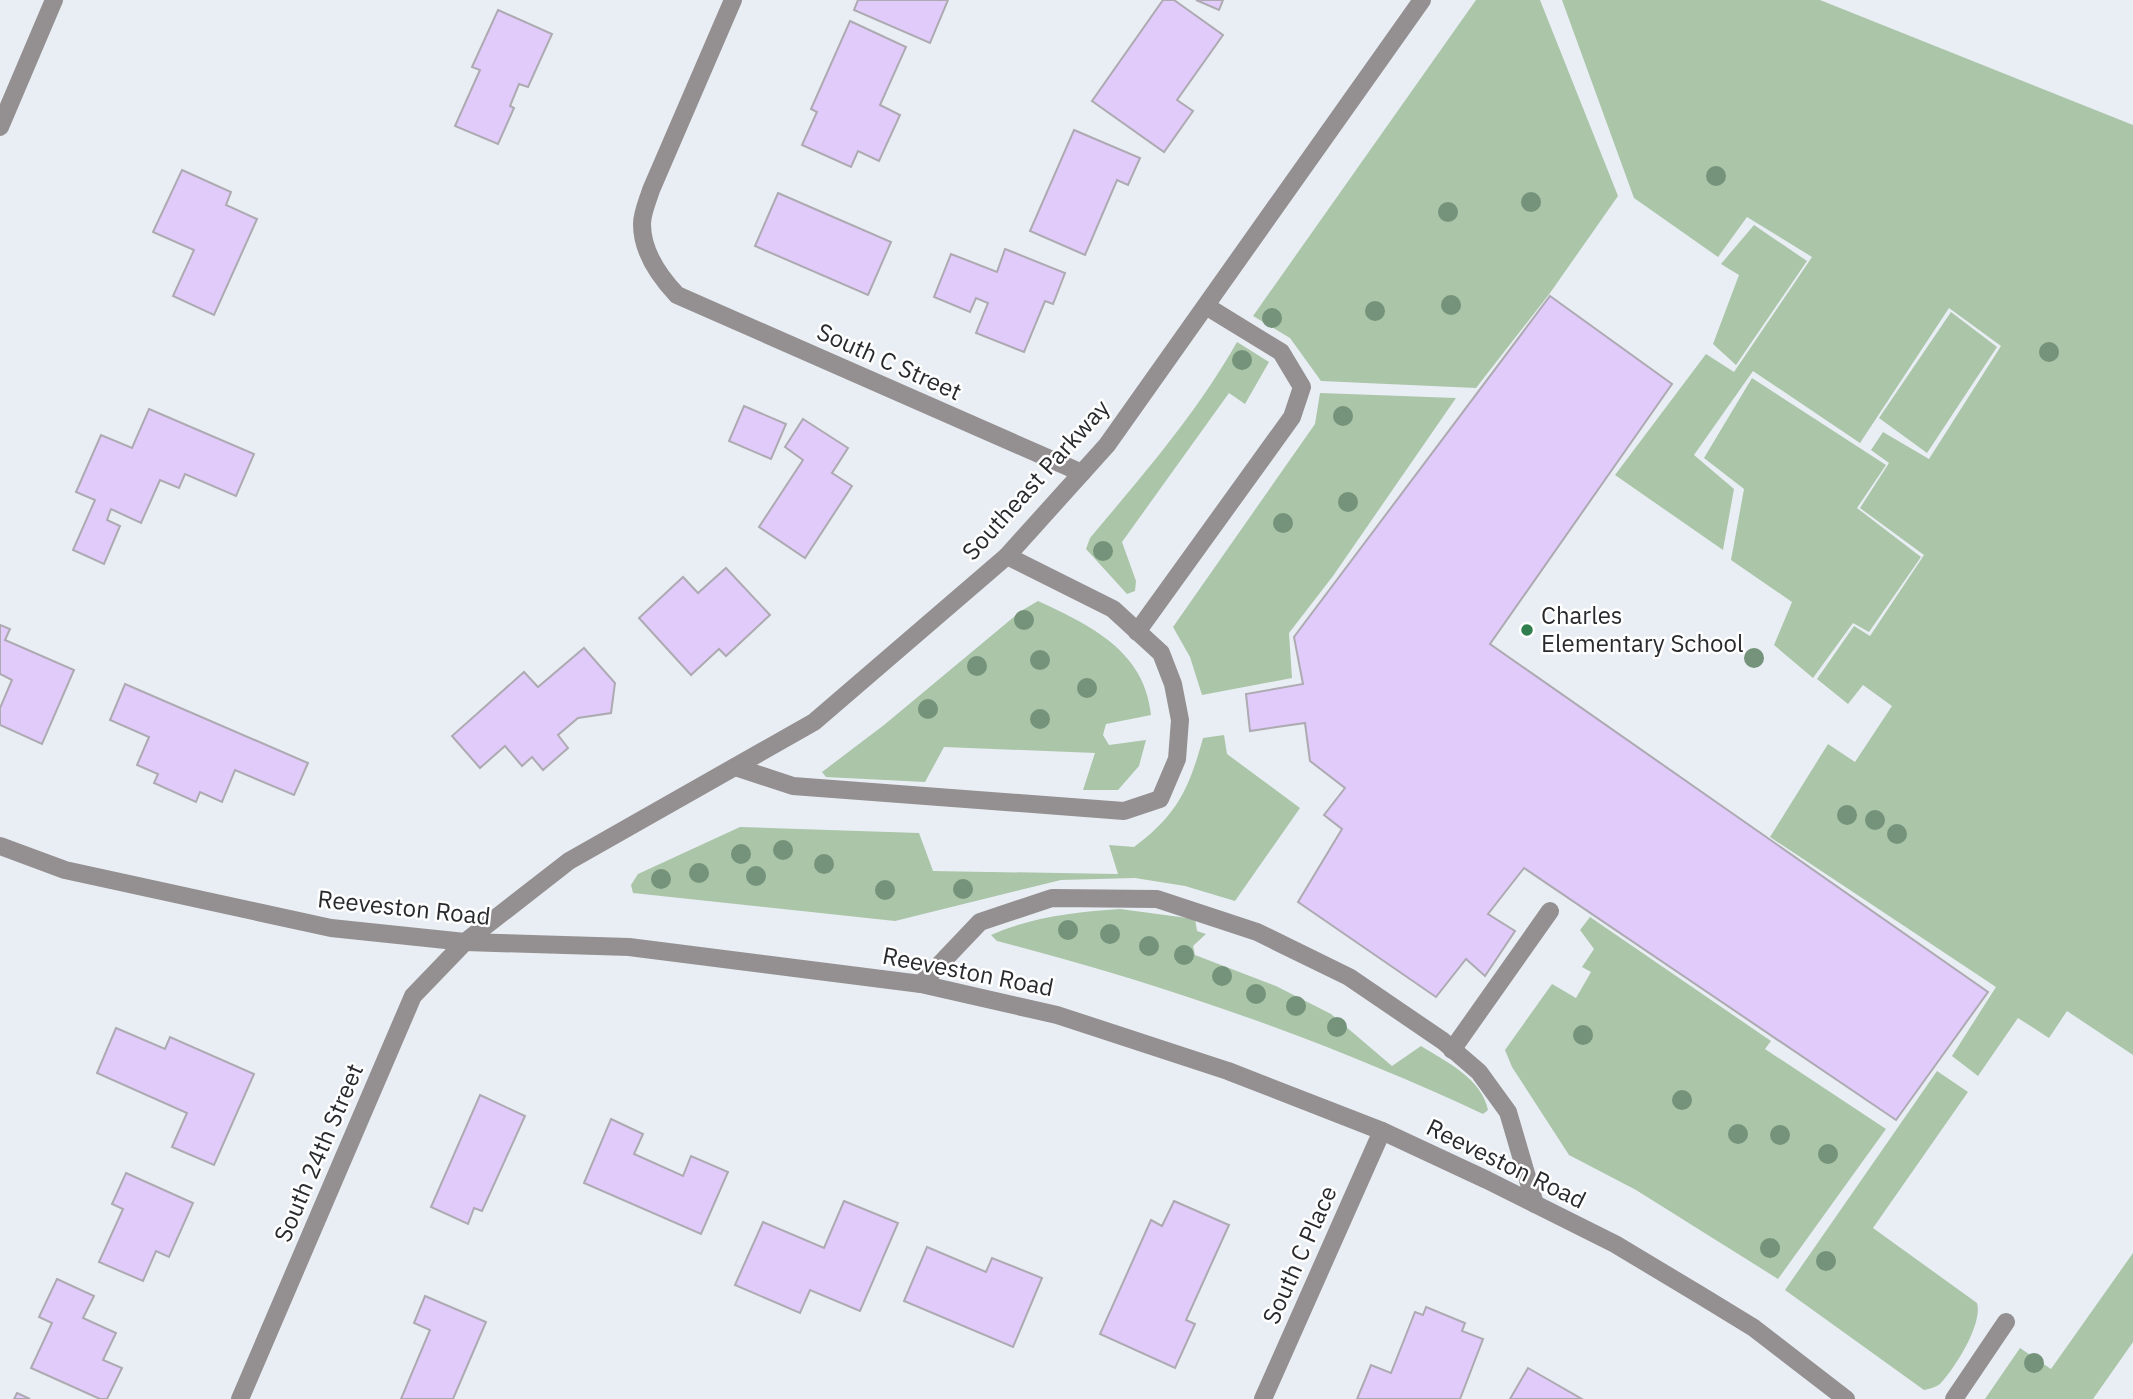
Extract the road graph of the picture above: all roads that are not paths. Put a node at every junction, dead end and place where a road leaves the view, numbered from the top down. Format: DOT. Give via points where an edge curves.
graph roads {
  1 [pos="54,0"];
  2 [pos="733,0"];
  3 [pos="1422,0"];
  4 [pos="0,127"];
  5 [pos="1206,306"];
  6 [pos="1082,474"];
  7 [pos="1007,556"];
  8 [pos="1137,632"];
  9 [pos="734,767"];
  10 [pos="0,846"];
  11 [pos="1550,911"];
  12 [pos="465,942"];
  13 [pos="921,984"];
  14 [pos="1452,1050"];
  15 [pos="1382,1131"];
  16 [pos="1535,1204"];
  17 [pos="2006,1322"];
  18 [pos="240,1399"];
  19 [pos="1263,1399"];
  20 [pos="1846,1399"];
  21 [pos="1954,1399"];
  1 -- 4 [label="street"];
  2 -- 6 [label="street, South C Street" via="651,190 642,223 651,261 677,295"];
  3 -- 5 [label="street, Southeast Parkway"];
  5 -- 6 [label="street, Southeast Parkway"];
  5 -- 8 [label="street" via="1281,352 1302,387 1292,417"];
  6 -- 7 [label="street, Southeast Parkway"];
  7 -- 8 [label="street" via="1113,609"];
  7 -- 9 [label="street, Southeast Parkway" via="814,722"];
  8 -- 9 [label="street" via="1161,653 1180,720 1177,759 1160,799 1124,811 793,786"];
  9 -- 12 [label="street, Southeast Parkway" via="569,860"];
  10 -- 12 [label="street, Reeveston Road" via="65,870 331,928"];
  11 -- 14 [label="street"];
  12 -- 13 [label="street, Reeveston Road" via="629,947"];
  12 -- 18 [label="street, South 24th Street" via="413,996"];
  13 -- 14 [label="street" via="980,922 1052,898 1157,899 1257,932 1349,977"];
  13 -- 15 [label="street, Reeveston Road" via="1057,1015 1228,1071"];
  14 -- 16 [label="street" via="1479,1072 1508,1112"];
  15 -- 16 [label="street, Reeveston Road"];
  15 -- 19 [label="street, South C Place"];
  16 -- 20 [label="street, Reeveston Road" via="1615,1244 1754,1328"];
  17 -- 21 [label="street"];
}
